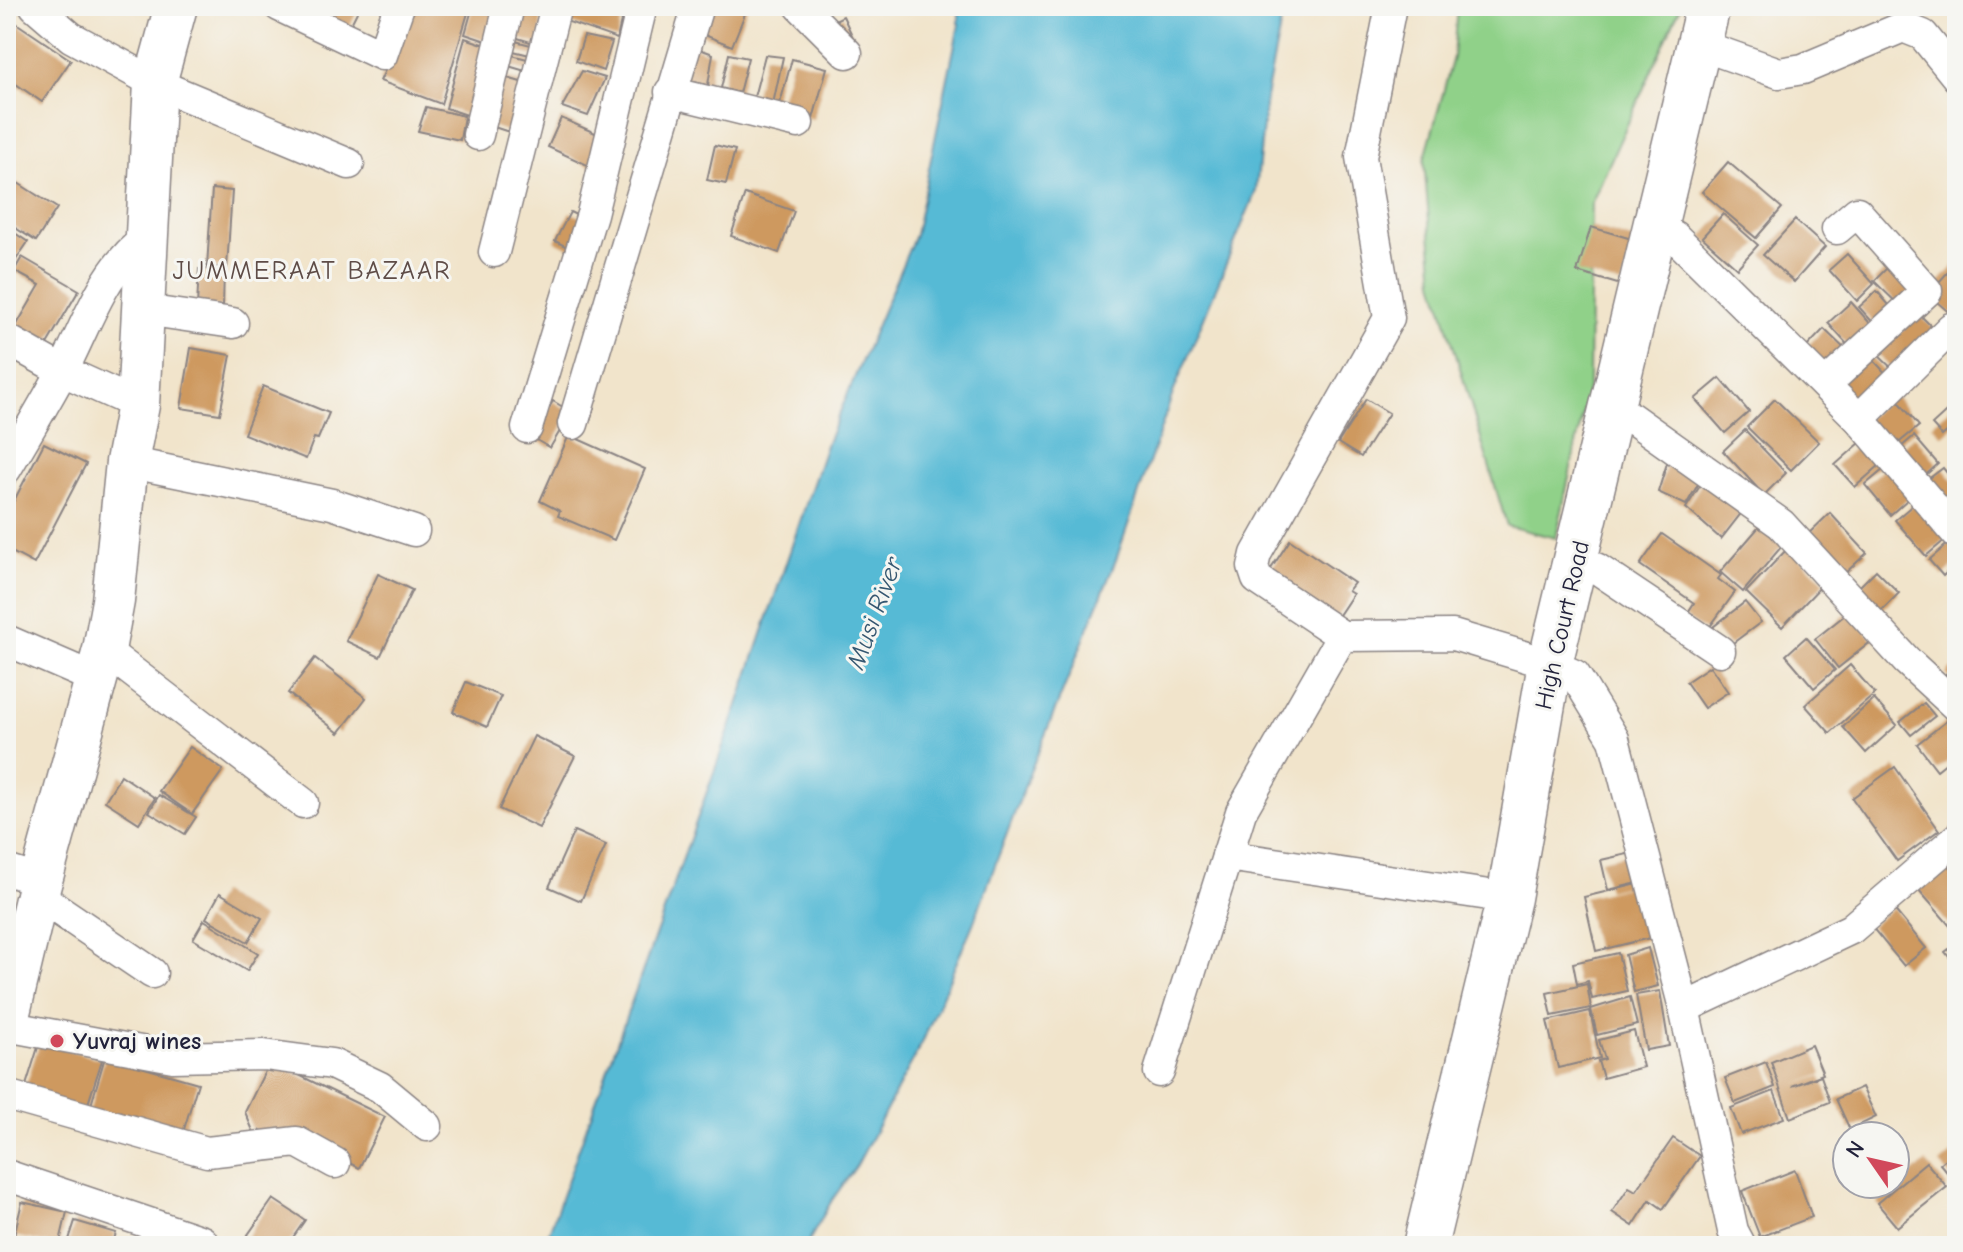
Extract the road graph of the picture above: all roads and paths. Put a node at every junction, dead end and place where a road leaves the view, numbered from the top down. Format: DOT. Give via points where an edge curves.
graph roads {
  1 [pos="35,6"];
  2 [pos="176,6"];
  3 [pos="279,6"];
  4 [pos="399,6"];
  5 [pos="509,6"];
  6 [pos="556,6"];
  7 [pos="642,6"];
  8 [pos="698,6"];
  9 [pos="800,6"];
  10 [pos="1391,6"];
  11 [pos="1708,6"];
  12 [pos="1729,6"];
  13 [pos="1717,51"];
  14 [pos="847,53"];
  15 [pos="1957,77"];
  16 [pos="155,83"];
  17 [pos="670,92"];
  18 [pos="798,123"];
  19 [pos="478,135"];
  20 [pos="349,164"];
  21 [pos="1837,229"];
  22 [pos="1674,236"];
  23 [pos="148,237"];
  24 [pos="494,252"];
  25 [pos="144,310"];
  26 [pos="233,323"];
  27 [pos="1957,333"];
  28 [pos="6,339"];
  29 [pos="63,371"];
  30 [pos="1825,385"];
  31 [pos="138,405"];
  32 [pos="1630,417"];
  33 [pos="1859,419"];
  34 [pos="573,424"];
  35 [pos="527,428"];
  36 [pos="127,462"];
  37 [pos="6,469"];
  38 [pos="414,531"];
  39 [pos="1957,534"];
  40 [pos="1596,568"];
  41 [pos="1342,636"];
  42 [pos="6,640"];
  43 [pos="1720,651"];
  44 [pos="100,665"];
  45 [pos="1562,670"];
  46 [pos="1957,707"];
  47 [pos="303,803"];
  48 [pos="1957,838"];
  49 [pos="1227,856"];
  50 [pos="28,882"];
  51 [pos="1509,898"];
  52 [pos="152,973"];
  53 [pos="1684,1008"];
  54 [pos="6,1026"];
  55 [pos="1159,1072"];
  56 [pos="6,1095"];
  57 [pos="427,1126"];
  58 [pos="335,1163"];
  59 [pos="6,1175"];
  60 [pos="202,1241"];
  61 [pos="1425,1246"];
  62 [pos="1448,1246"];
  63 [pos="1741,1246"];
  1 -- 16 [label="street" via="71,37"];
  2 -- 16 [label="main road"];
  3 -- 4 [label="street" via="382,55"];
  5 -- 19 [label="street"];
  6 -- 24 [label="street"];
  7 -- 35 [label="street" via="592,214"];
  8 -- 17 [label="street"];
  9 -- 14 [label="street"];
  10 -- 41 [label="street" via="1361,157 1389,318 1253,567 1257,579"];
  11 -- 45 [label="highway, High Court Road"];
  12 -- 13 [label="highway, High Court Road"];
  13 -- 15 [label="street" via="1779,73 1803,69 1903,27 1923,35"];
  13 -- 22 [label="highway, High Court Road"];
  16 -- 20 [label="street"];
  16 -- 23 [label="main road"];
  17 -- 18 [label="street"];
  17 -- 34 [label="street"];
  21 -- 30 [label="street" via="1857,212 1927,291"];
  22 -- 30 [label="street"];
  22 -- 32 [label="highway, High Court Road"];
  23 -- 25 [label="main road"];
  23 -- 29 [label="street" via="118,266"];
  25 -- 26 [label="street"];
  25 -- 31 [label="main road"];
  27 -- 33 [label="street" via="1951,328"];
  28 -- 29 [label="street"];
  29 -- 31 [label="street"];
  29 -- 37 [label="street"];
  30 -- 33 [label="street"];
  31 -- 36 [label="main road"];
  32 -- 40 [label="highway, High Court Road"];
  32 -- 46 [label="street" via="1781,524 1907,661"];
  33 -- 39 [label="street"];
  36 -- 38 [label="street" via="332,504"];
  36 -- 44 [label="main road" via="113,601"];
  40 -- 43 [label="street"];
  40 -- 45 [label="highway, High Court Road"];
  41 -- 45 [label="street" via="1453,635"];
  41 -- 49 [label="street" via="1241,812"];
  42 -- 44 [label="street"];
  44 -- 47 [label="street"];
  44 -- 50 [label="main road"];
  45 -- 51 [label="highway, High Court Road"];
  45 -- 53 [label="street" via="1614,739"];
  45 -- 62 [label="highway, High Court Road" via="1530,903"];
  48 -- 53 [label="street" via="1851,929"];
  49 -- 51 [label="street"];
  49 -- 55 [label="street"];
  50 -- 52 [label="street"];
  50 -- 54 [label="main road"];
  51 -- 61 [label="highway, High Court Road"];
  53 -- 63 [label="street" via="1733,1231"];
  54 -- 57 [label="street" via="173,1057 264,1055 332,1064 380,1087"];
  56 -- 58 [label="street" via="207,1152 297,1142"];
  59 -- 60 [label="street"];
}
